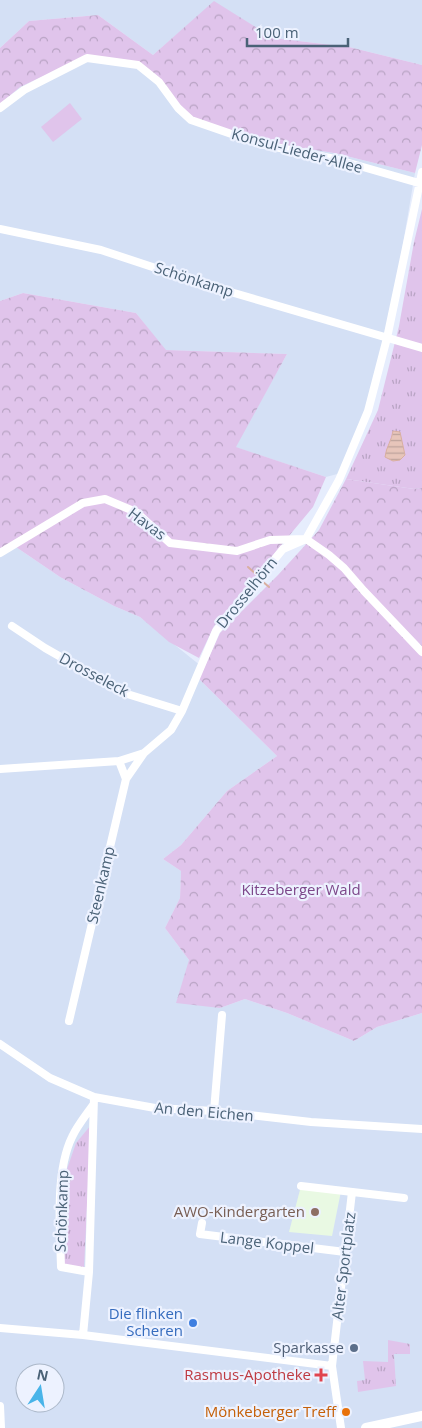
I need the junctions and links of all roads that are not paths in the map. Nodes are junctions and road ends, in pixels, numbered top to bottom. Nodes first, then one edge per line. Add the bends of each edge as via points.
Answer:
1 (0, 108) edge
2 (422, 172) edge
3 (421, 183) edge
4 (0, 229) edge
5 (387, 338) junction
6 (422, 348) edge
7 (306, 539) junction
8 (0, 553) edge
9 (12, 626) dead end
10 (422, 652) edge
11 (182, 711) junction
12 (144, 753) junction
13 (119, 760) junction
14 (0, 769) edge
15 (126, 779) junction
16 (222, 1016) dead end
17 (69, 1021) dead end
18 (0, 1044) edge
19 (94, 1101) junction
20 (214, 1111) junction
21 (422, 1128) edge
22 (301, 1186) dead end
23 (352, 1192) junction
24 (404, 1198) dead end
25 (202, 1223) dead end
26 (345, 1252) junction
27 (89, 1272) junction
28 (0, 1328) edge
29 (83, 1335) junction
30 (332, 1366) junction
31 (0, 1406) edge
32 (422, 1416) edge
33 (1, 1428) edge
34 (341, 1428) edge
35 (366, 1428) edge

1 - 3 street, Konsul-Lieder-Allee via 24,90 87,58 138,65 159,82 191,120 260,144 335,159
2 - 3 street
3 - 5 street
4 - 5 street, Schönkamp via 101,250
5 - 6 street, Schönkamp
5 - 7 street via 368,411 339,480
7 - 8 street, Havas via 270,540 238,551 170,542 136,512 105,499 83,503
7 - 10 street via 344,568
7 - 11 street, Drosselhörn via 283,549 216,631
9 - 11 street, Drosseleck via 124,693
11 - 12 street, Drosselhörn via 171,730
12 - 13 street, Drosselhörn
12 - 15 street, Steenkamp
13 - 14 street, Drosselhörn
13 - 15 street
15 - 17 street, Steenkamp
16 - 20 street
18 - 19 street, An den Eichen via 50,1078
19 - 20 street, An den Eichen
19 - 27 street, Schönkamp
19 - 27 street, Schönkamp via 71,1137 62,1170 60,1214 60,1268
20 - 21 street, An den Eichen via 311,1122
22 - 23 street, Alter Sportplatz
23 - 24 street, Alter Sportplatz
23 - 26 street, Alter Sportplatz
25 - 26 street, Lange Koppel via 200,1234
26 - 30 street, Alter Sportplatz
27 - 29 street, Schönkamp
28 - 29 street
29 - 30 street
30 - 34 street, Alter Sportplatz
31 - 33 street
32 - 35 street

